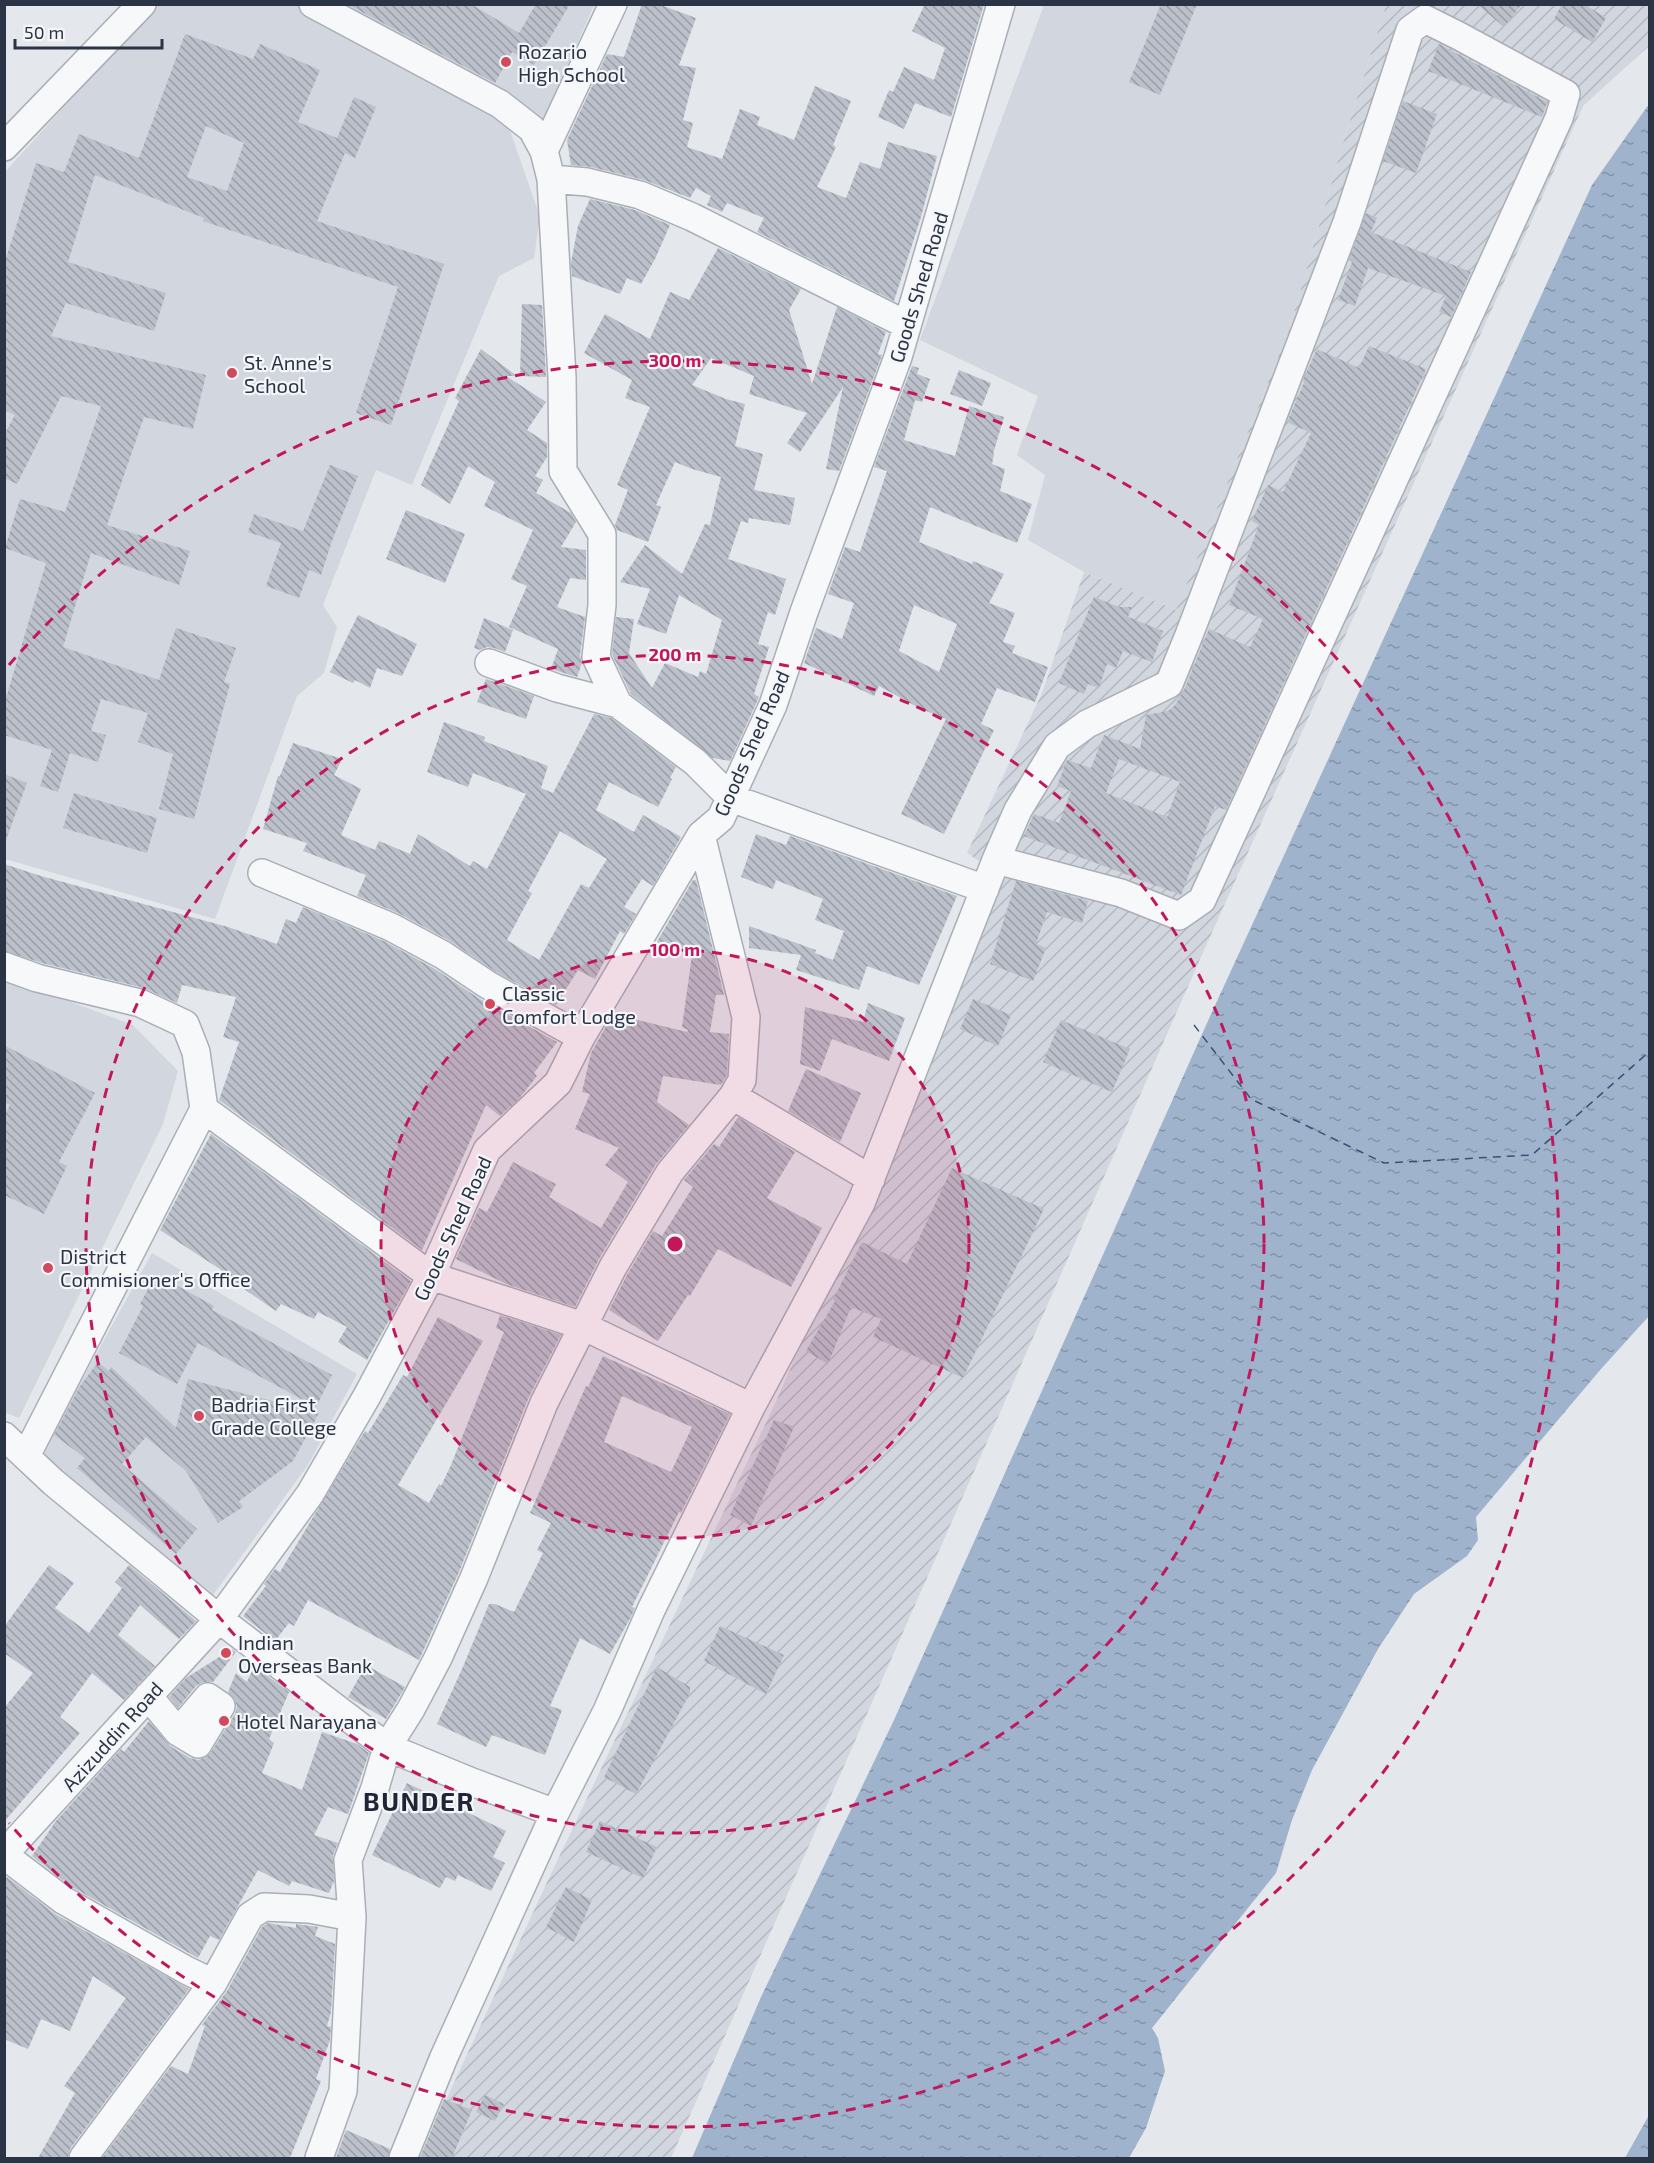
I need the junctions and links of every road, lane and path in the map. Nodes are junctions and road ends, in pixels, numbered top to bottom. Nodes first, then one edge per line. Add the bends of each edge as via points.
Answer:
1 (142, 4) edge
2 (313, 4) edge
3 (613, 4) edge
4 (1001, 4) edge
5 (4, 147) edge
6 (544, 151) junction
7 (551, 179) junction
8 (907, 325) junction
9 (489, 663) dead end
10 (618, 704) junction
11 (731, 798) junction
12 (701, 836) junction
13 (996, 860) junction
14 (262, 873) dead end
15 (985, 889) junction
16 (4, 966) edge
17 (581, 1036) junction
18 (732, 1096) junction
19 (204, 1109) junction
20 (871, 1179) junction
21 (431, 1276) junction
22 (583, 1326) junction
23 (751, 1407) junction
24 (4, 1436) edge
25 (26, 1456) junction
26 (219, 1619) junction
27 (148, 1696) junction
28 (178, 1732) dead end
29 (387, 1747) junction
30 (555, 1813) junction
31 (4, 1854) edge
32 (352, 1917) junction
33 (213, 1983) junction
34 (82, 2158) edge
35 (319, 2158) edge
36 (403, 2158) edge

1 - 5 street
2 - 6 street via 500,104 532,129
3 - 6 street
4 - 8 street, Goods Shed Road
6 - 7 street
7 - 8 street via 587,182 640,195
7 - 10 street via 563,471 602,534 602,605 596,657
8 - 11 street, Goods Shed Road via 773,705
9 - 10 street via 557,688
10 - 11 street via 695,762
11 - 12 street, Goods Shed Road via 721,818
11 - 15 street
12 - 17 street, Goods Shed Road
12 - 18 street via 746,1017 742,1080
13 - 13 street via 1121,893 1179,916 1202,900 1559,118 1566,94 1425,19 1410,30 1347,222 1168,684 1087,724 1057,746 1018,810
13 - 15 street
14 - 17 street via 391,927
15 - 20 street
16 - 19 street via 140,1003 186,1024 196,1052
17 - 21 street, Goods Shed Road via 558,1083 487,1150
18 - 20 street
18 - 22 street via 670,1172
19 - 21 street
19 - 25 street
20 - 23 street
21 - 22 street
21 - 26 street, Goods Shed Road via 310,1494
22 - 23 street
22 - 29 street via 543,1403 438,1658
23 - 30 street
24 - 25 street
25 - 26 street via 52,1482
26 - 27 street, Azizuddin Road
26 - 29 street
27 - 28 street
27 - 31 street, Azizuddin Road
29 - 30 street
29 - 32 street via 348,1860
30 - 36 street via 444,2057
31 - 33 street via 63,1900
32 - 33 street via 309,1909 264,1907 250,1916
32 - 35 street via 343,2091
33 - 34 street

